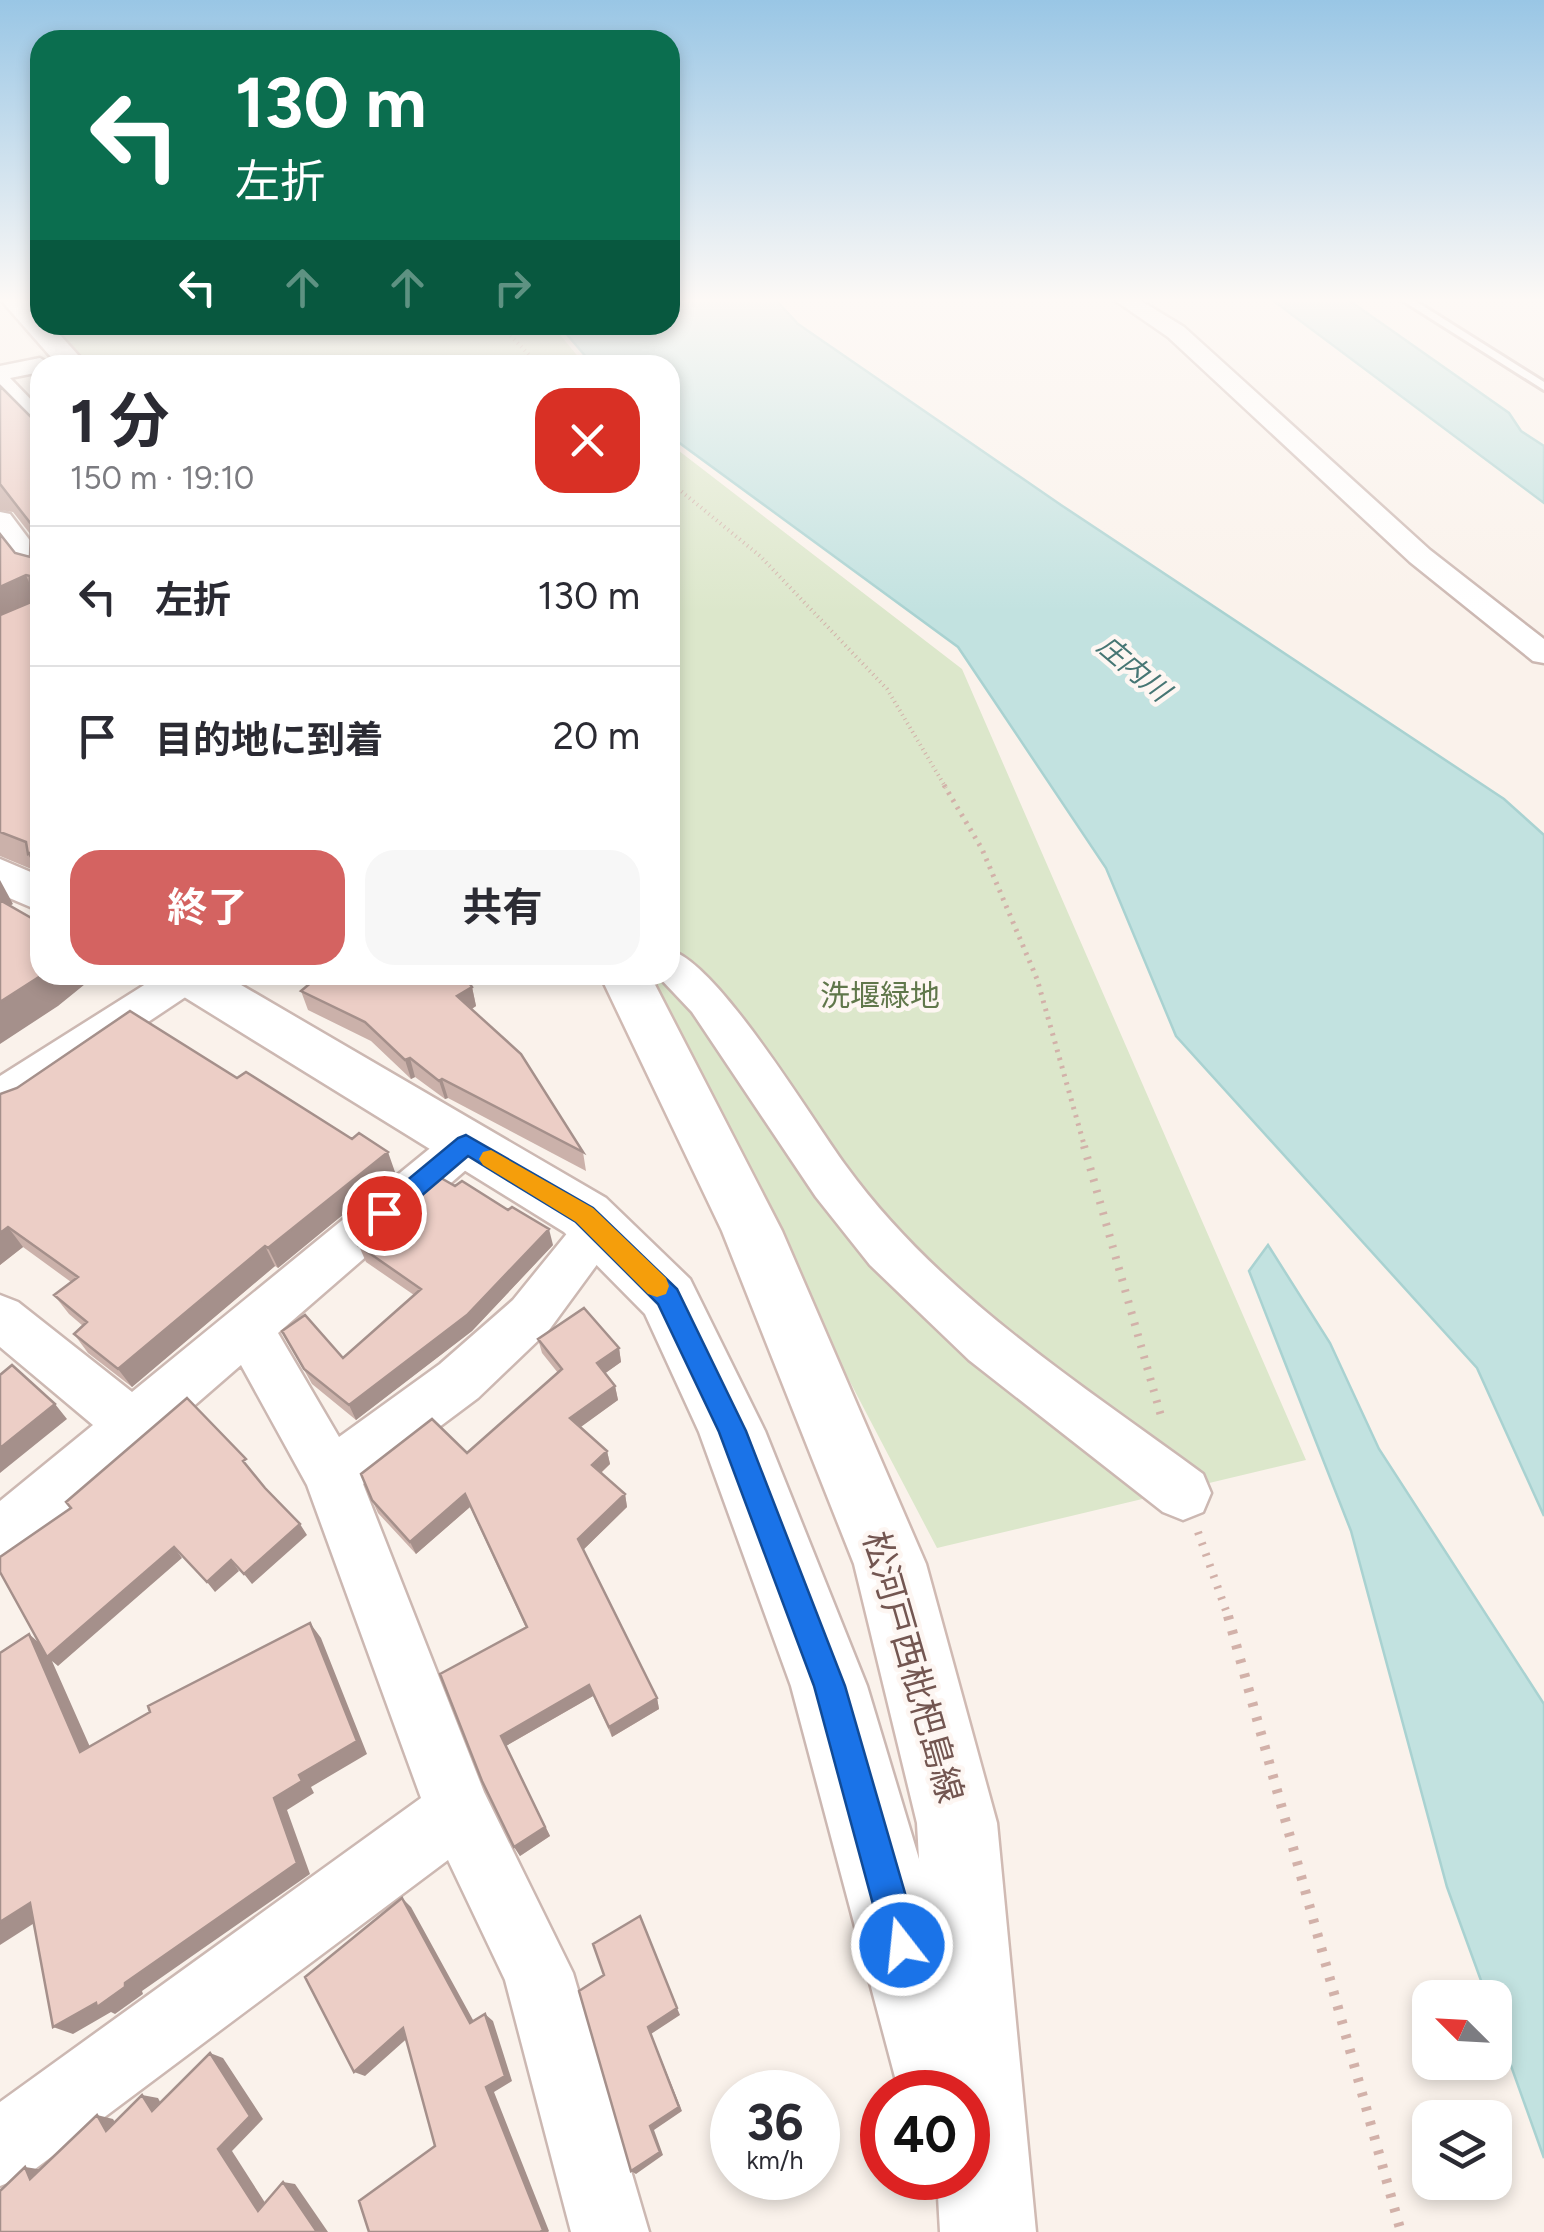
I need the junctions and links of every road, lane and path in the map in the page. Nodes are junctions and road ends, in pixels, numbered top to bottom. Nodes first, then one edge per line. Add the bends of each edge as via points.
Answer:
1 (1254, 403) edge
2 (680, 490) edge
3 (0, 520) edge
4 (30, 560) edge
5 (1544, 654) edge
6 (0, 874) edge
7 (30, 890) edge
8 (680, 974) edge
9 (173, 985) edge
10 (202, 985) edge
11 (630, 985) edge
12 (0, 1098) edge
13 (466, 1144) junction
14 (599, 1229) junction
15 (0, 1317) edge
16 (248, 1328) junction
17 (134, 1425) junction
18 (331, 1475) junction
19 (1183, 1492) junction
20 (0, 1537) edge
21 (460, 1811) junction
22 (938, 2070) edge
23 (0, 2148) edge
24 (976, 2200) edge
25 (610, 2232) edge
26 (986, 2232) edge
27 (1401, 2232) edge

1 - 5 street via 1420,556
2 - 19 path via 760,556 888,689 982,849 1038,979
3 - 4 street
6 - 7 main road
8 - 19 street via 888,1252 986,1344
9 - 12 street
10 - 13 main road
11 - 26 main road, 松河戸西枇杷島線 via 752,1232 890,1564 957,1822
13 - 14 main road
13 - 16 street
14 - 18 street via 531,1314 474,1368
14 - 22 main road via 668,1297 732,1431 829,1686
15 - 17 street
16 - 17 street
16 - 18 street
17 - 20 street
18 - 21 street
19 - 27 path via 1237,1640
21 - 23 street
21 - 25 street via 538,1974
24 - 26 main road

